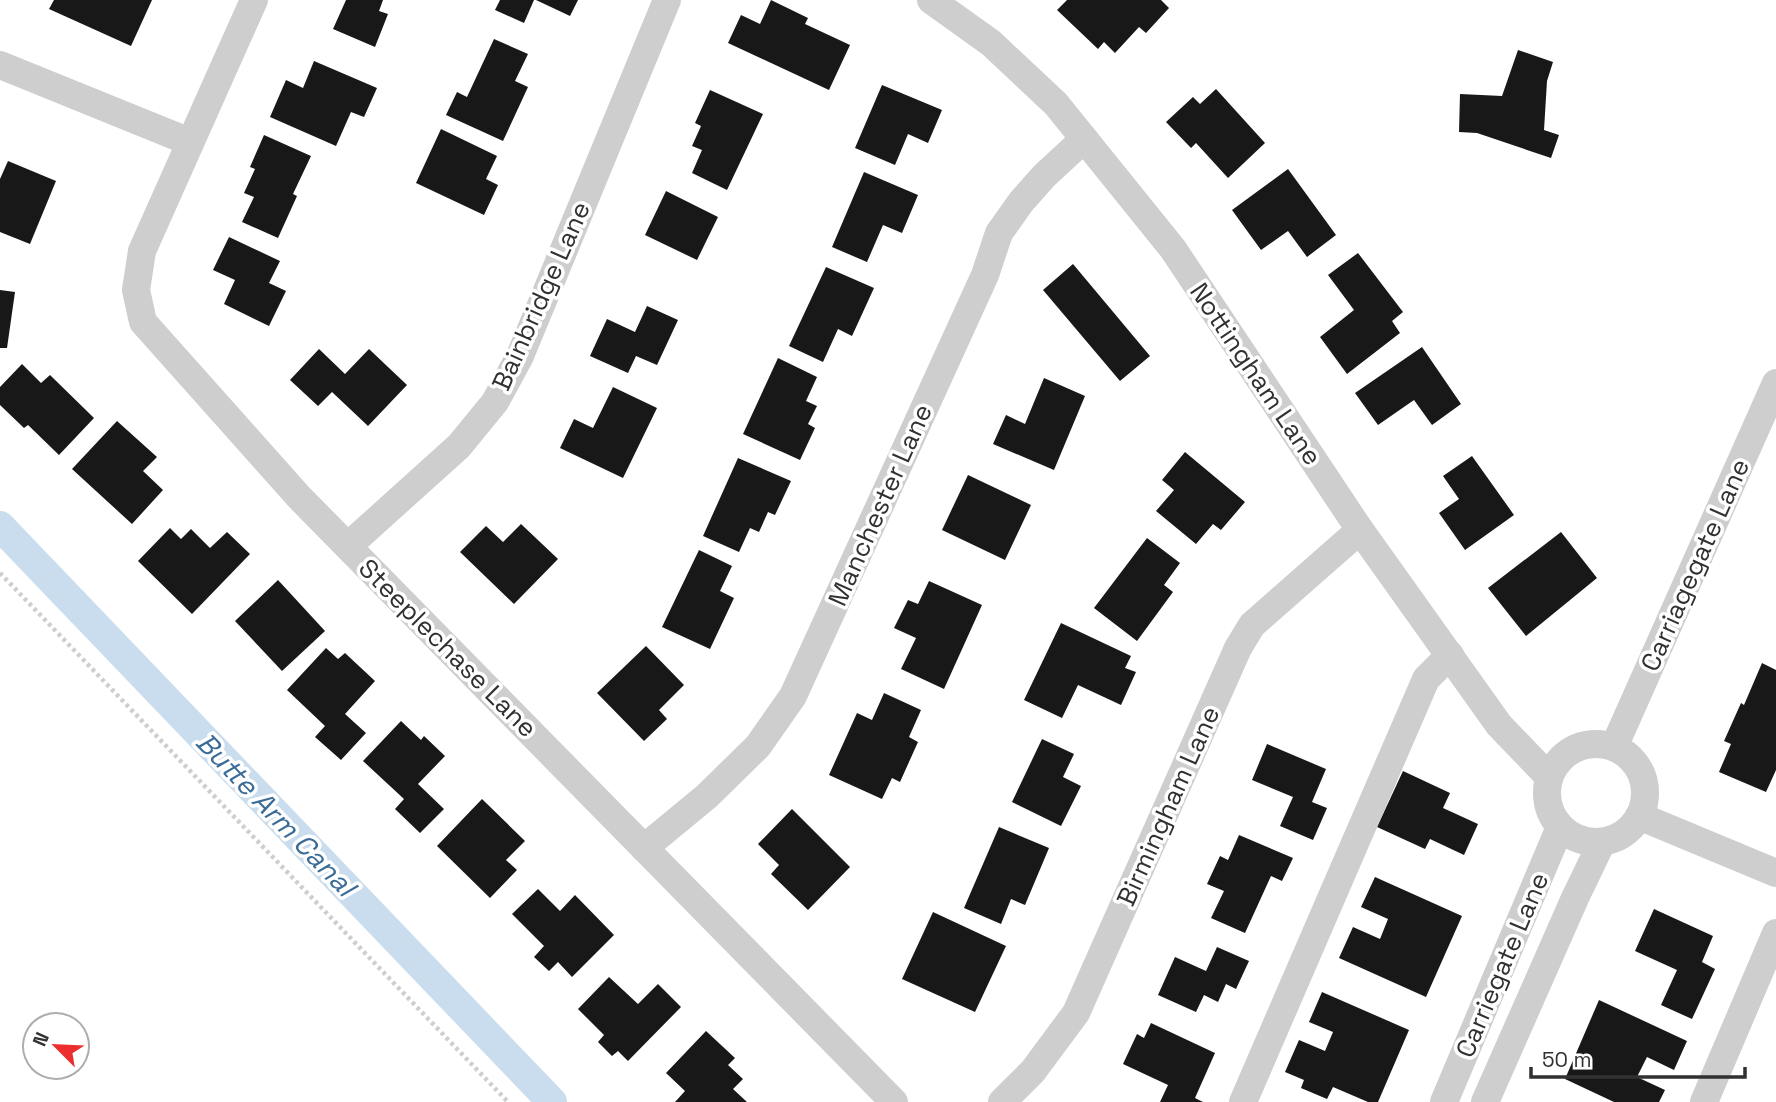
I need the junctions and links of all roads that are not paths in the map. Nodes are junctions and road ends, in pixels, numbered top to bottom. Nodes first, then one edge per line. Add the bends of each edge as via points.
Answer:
1 (254, 0) edge
2 (667, 0) edge
3 (931, 0) edge
4 (0, 65) edge
5 (1084, 139) junction
6 (190, 142) junction
7 (1776, 383) edge
8 (1360, 530) junction
9 (348, 546) junction
10 (1450, 655) junction
11 (1614, 747) junction
12 (1549, 777) junction
13 (1639, 816) junction
14 (1560, 827) junction
15 (1602, 842) junction
16 (645, 848) junction
17 (1776, 873) edge
18 (1776, 933) edge
19 (894, 1102) edge
20 (1002, 1102) edge
21 (1243, 1102) edge
22 (1444, 1102) edge
23 (1485, 1102) edge
24 (1704, 1102) edge

1 - 6 street, Steeplechase Lane
2 - 9 street, Bainbridge Lane via 520,356 495,402 459,446
3 - 5 street, Nottingham Lane via 991,43 1056,104
4 - 6 street
5 - 8 street, Nottingham Lane via 1173,250
5 - 16 street, Manchester Lane via 1044,176 999,233 985,275 793,696 758,746 708,796
6 - 9 street, Steeplechase Lane via 142,251 136,289 143,322
7 - 11 street, Carriagegate Lane
8 - 10 street, Nottingham Lane
8 - 20 street, Birmingham Lane via 1245,636 1076,1013 1033,1071
9 - 16 street, Steeplechase Lane
10 - 12 street, Nottingham Lane via 1499,725
10 - 21 street via 1425,681
11 - 12 street via 1583,745 1556,763
11 - 13 street via 1639,768 1644,801
12 - 14 street via 1548,804
13 - 15 street via 1630,829
13 - 17 street
14 - 15 street via 1586,842
14 - 22 street, Carriegate Lane
15 - 23 street, Carriegate Lane
16 - 19 street, Steeplechase Lane
18 - 24 street

